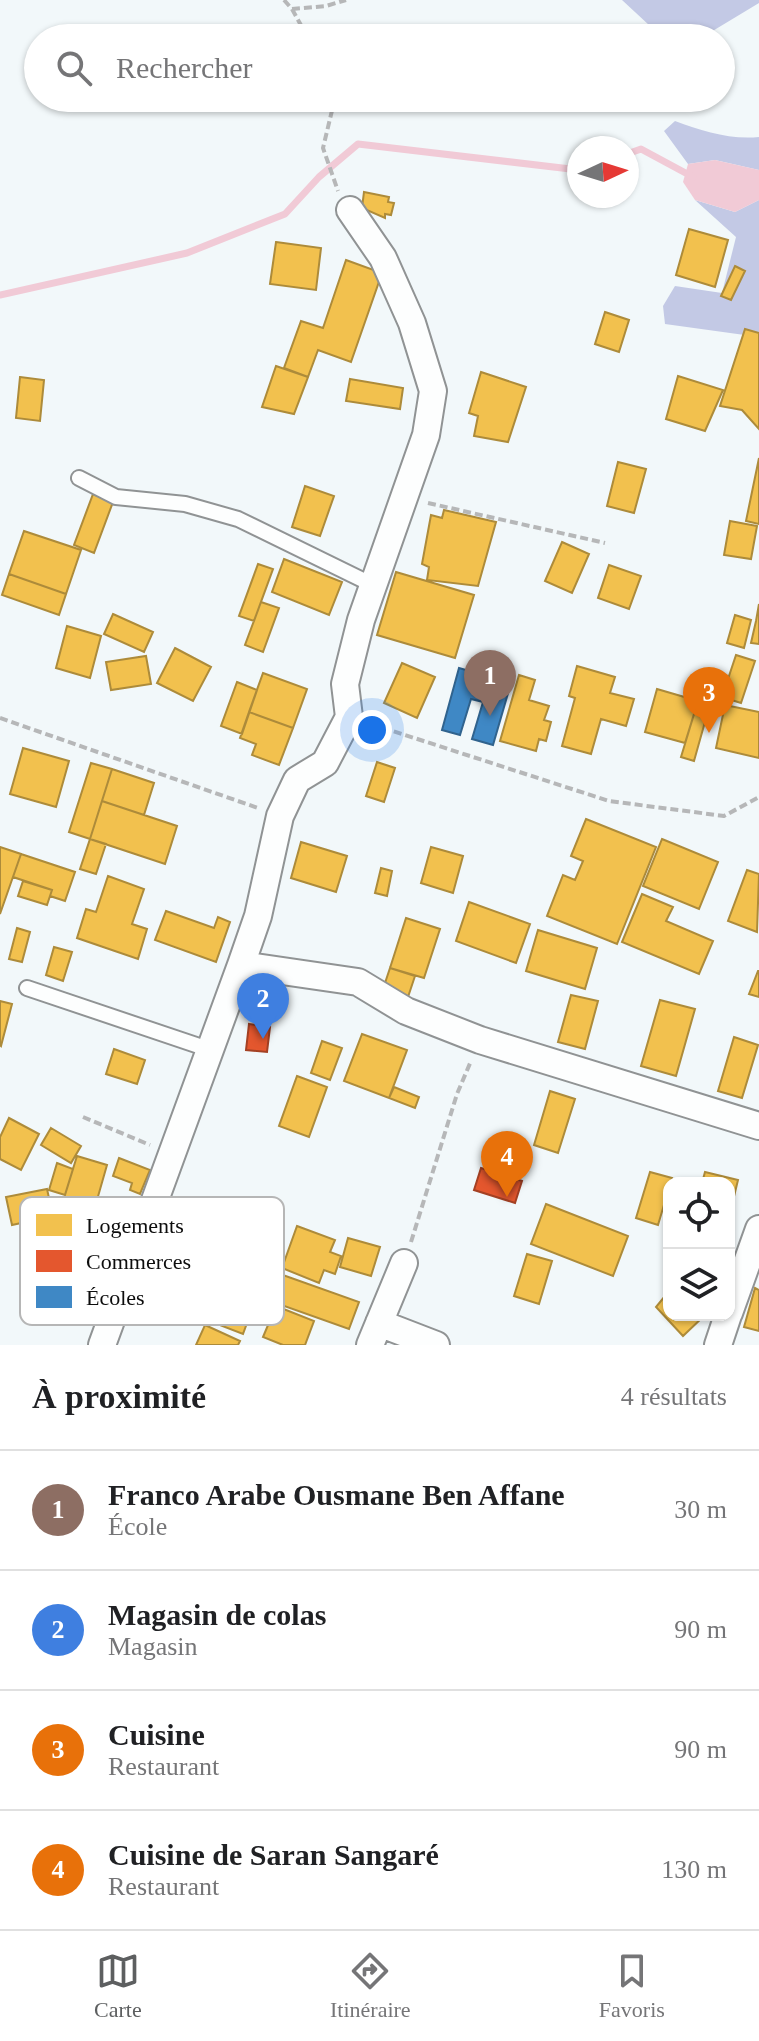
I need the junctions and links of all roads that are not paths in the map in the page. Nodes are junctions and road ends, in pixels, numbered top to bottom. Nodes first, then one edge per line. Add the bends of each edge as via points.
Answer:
1 (350, 210) road end
2 (79, 478) dead end
3 (373, 585) junction
4 (241, 965) junction
5 (27, 988) dead end
6 (211, 1050) junction
7 (758, 1121) edge
8 (155, 1197) edge
9 (759, 1229) edge
10 (404, 1263) road end
11 (735, 1297) edge
12 (727, 1321) edge
13 (109, 1325) edge
14 (374, 1334) edge
15 (102, 1345) edge
16 (436, 1345) edge
17 (718, 1345) edge

1 - 3 street via 383,258 412,323 433,391 426,435
2 - 3 lane via 116,497 185,504 238,519
3 - 4 street via 345,684 349,717 325,763 297,780 280,816 258,916
4 - 6 street
4 - 7 street via 358,982 406,1011 480,1040
5 - 6 lane
6 - 8 street
9 - 11 street
10 - 14 street
12 - 17 street
13 - 15 street
14 - 16 street

